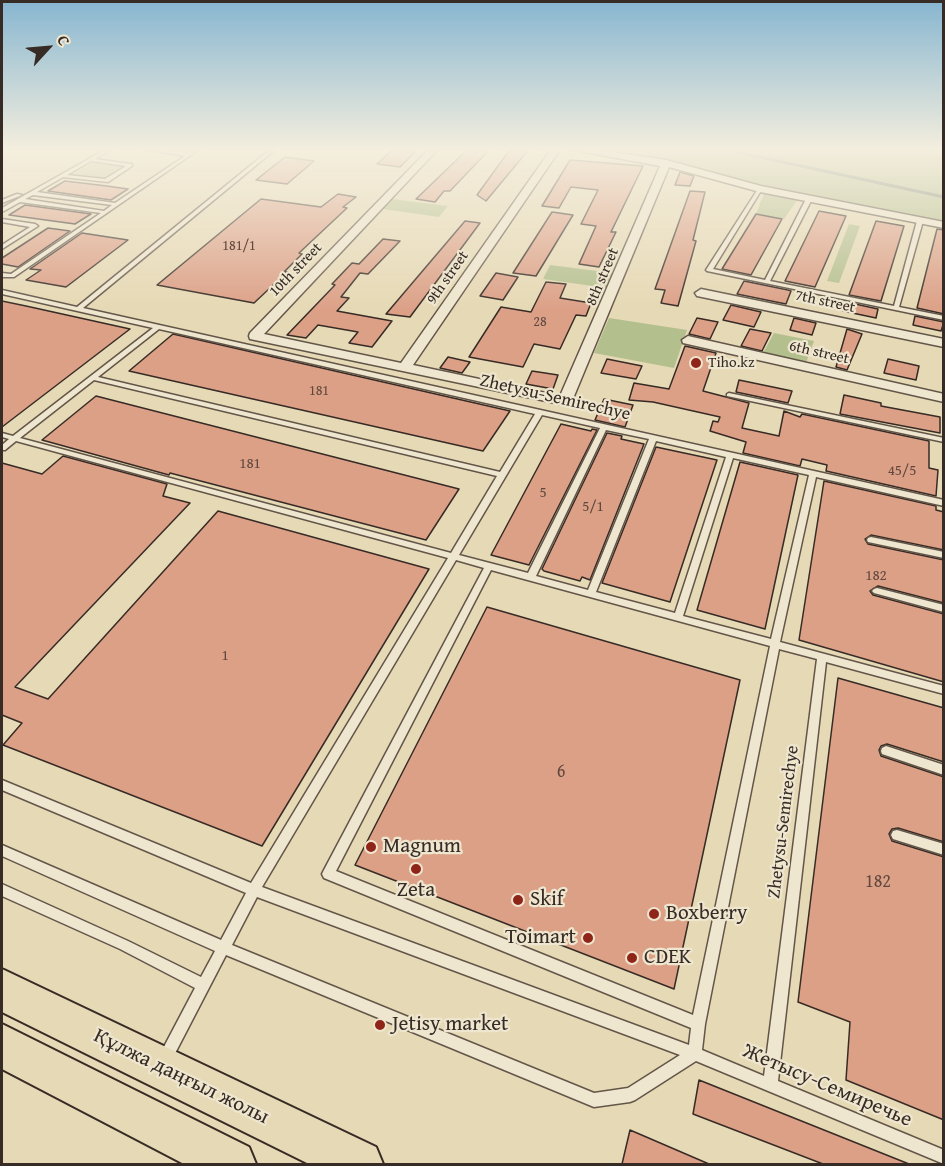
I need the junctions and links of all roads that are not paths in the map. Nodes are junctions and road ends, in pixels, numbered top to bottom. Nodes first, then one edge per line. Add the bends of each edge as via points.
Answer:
1 (36, 202) edge
2 (102, 202) edge
3 (208, 202) edge
4 (383, 202) edge
5 (519, 202) edge
6 (649, 202) edge
7 (752, 202) edge
8 (807, 202) edge
9 (827, 202) edge
10 (114, 204) joint
11 (104, 212) junction
12 (920, 220) junction
13 (2, 221) edge
14 (944, 225) edge
15 (2, 247) edge
16 (2, 275) edge
17 (767, 282) junction
18 (2, 292) edge
19 (701, 293) dead end
20 (896, 308) junction
21 (78, 309) junction
22 (944, 318) edge
23 (158, 327) junction
24 (688, 339) dead end
25 (944, 343) edge
26 (405, 367) junction
27 (93, 378) junction
28 (729, 395) dead end
29 (944, 398) edge
30 (540, 412) junction
31 (604, 427) junction
32 (2, 435) edge
33 (15, 438) junction
34 (653, 439) junction
35 (944, 440) edge
36 (2, 448) edge
37 (730, 456) junction
38 (813, 474) junction
39 (502, 476) junction
40 (944, 503) edge
41 (871, 540) dead end
42 (944, 555) edge
43 (454, 558) junction
44 (489, 566) junction
45 (530, 578) junction
46 (876, 591) dead end
47 (591, 594) junction
48 (944, 609) edge
49 (678, 618) junction
50 (775, 644) junction
51 (822, 657) junction
52 (944, 690) edge
53 (886, 751) dead end
54 (944, 770) edge
55 (2, 784) edge
56 (897, 835) dead end
57 (2, 850) edge
58 (944, 850) edge
59 (2, 890) edge
60 (254, 890) junction
61 (224, 948) junction
62 (204, 985) junction
63 (2, 990) edge
64 (698, 1024) junction
65 (2, 1046) edge
66 (695, 1054) junction
67 (160, 1067) junction
68 (770, 1085) junction
69 (944, 1158) edge
70 (232, 1164) edge
71 (359, 1164) edge

1 - 11 lane
2 - 10 lane
3 - 21 lane
4 - 26 street, 10th street via 255,336
5 - 26 street, 9th street
6 - 26 street, 8th street via 565,401
7 - 17 lane via 709,270
8 - 17 lane
9 - 12 street
10 - 11 lane
11 - 16 lane via 12,276
12 - 14 street
12 - 20 lane
13 - 15 lane via 35,226
17 - 20 lane
18 - 21 lane, Zhetysu-Semirechye
19 - 25 street, 7th street
20 - 22 lane
21 - 23 lane, Zhetysu-Semirechye
23 - 27 lane
23 - 30 lane, Zhetysu-Semirechye
24 - 29 street, 6th street
27 - 33 lane
27 - 39 lane
28 - 35 lane
30 - 31 lane, Zhetysu-Semirechye
30 - 39 lane
31 - 34 lane, Zhetysu-Semirechye
31 - 45 lane
32 - 33 lane
33 - 36 lane
33 - 43 lane
34 - 37 lane, Zhetysu-Semirechye
34 - 47 lane
37 - 38 lane, Zhetysu-Semirechye
37 - 49 lane
38 - 40 lane, Zhetysu-Semirechye
38 - 50 lane
39 - 43 lane
41 - 42 lane
43 - 44 lane
43 - 60 lane
44 - 45 lane
44 - 64 lane via 328,874
45 - 47 lane
46 - 48 lane
47 - 49 lane
49 - 50 lane
50 - 51 lane
50 - 64 lane
51 - 52 lane
51 - 68 lane, Zhetysu-Semirechye
53 - 54 lane
55 - 60 lane, Жетысу-Семиречье
56 - 58 lane
57 - 61 lane
59 - 62 lane
60 - 61 lane
60 - 66 lane, Жетысу-Семиречье
61 - 62 lane
61 - 66 lane via 594,1100 630,1095
62 - 67 lane
63 - 67 main road, Құлжа даңғыл жолы
64 - 66 lane
65 - 70 main road
66 - 68 lane, Жетысу-Семиречье
67 - 71 main road, Құлжа даңғыл жолы
68 - 69 lane, Жетысу-Семиречье

